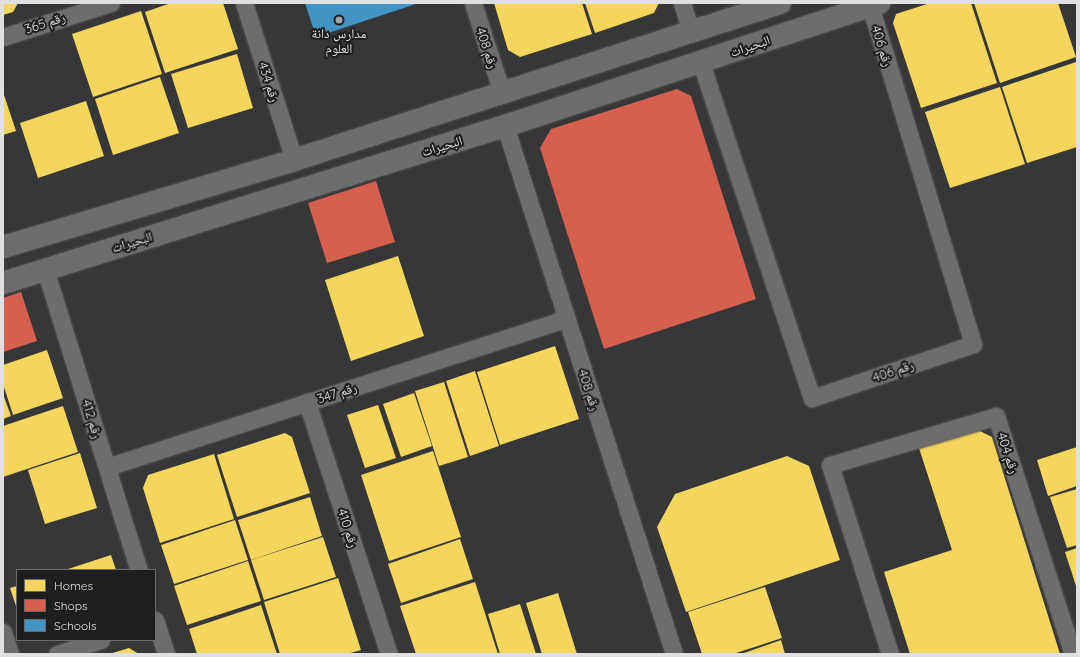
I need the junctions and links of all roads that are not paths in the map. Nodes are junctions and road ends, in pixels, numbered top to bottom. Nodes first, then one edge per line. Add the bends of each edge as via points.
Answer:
1 (111, 3) edge
2 (244, 3) edge
3 (473, 3) edge
4 (682, 3) edge
5 (780, 3) edge
6 (874, 4) edge
7 (60, 10) edge
8 (691, 32) junction
9 (3, 37) edge
10 (702, 63) junction
11 (502, 93) junction
12 (504, 126) junction
13 (291, 161) junction
14 (297, 191) junction
15 (3, 247) edge
16 (45, 269) junction
17 (3, 283) edge
18 (566, 319) junction
19 (307, 402) junction
20 (107, 467) junction
21 (139, 569) edge
22 (156, 625) edge
23 (3, 632) edge
24 (98, 641) edge
25 (10, 654) edge
26 (57, 654) edge
27 (166, 654) edge
28 (389, 654) edge
29 (674, 654) edge
30 (890, 654) edge
31 (1073, 654) edge

1 - 7 street, رقم 365
2 - 13 street, رقم 434
3 - 11 street, رقم 408
4 - 8 street
5 - 8 street
6 - 10 street, البحيرات
6 - 10 street, رقم 406 via 973,344 812,398
7 - 9 street, رقم 365
8 - 11 street
10 - 12 street, البحيرات
11 - 13 street
12 - 14 street, البحيرات
12 - 18 street, رقم 408
13 - 14 street
13 - 15 street
14 - 16 street, البحيرات
16 - 17 street, البحيرات
16 - 20 street, رقم 412
18 - 19 street, رقم 347
18 - 29 street, رقم 408
19 - 20 street, رقم 347
19 - 28 street, رقم 410
20 - 21 street, رقم 412
22 - 27 street
23 - 25 street
24 - 26 street
30 - 31 street, رقم 404 via 830,465 996,416

